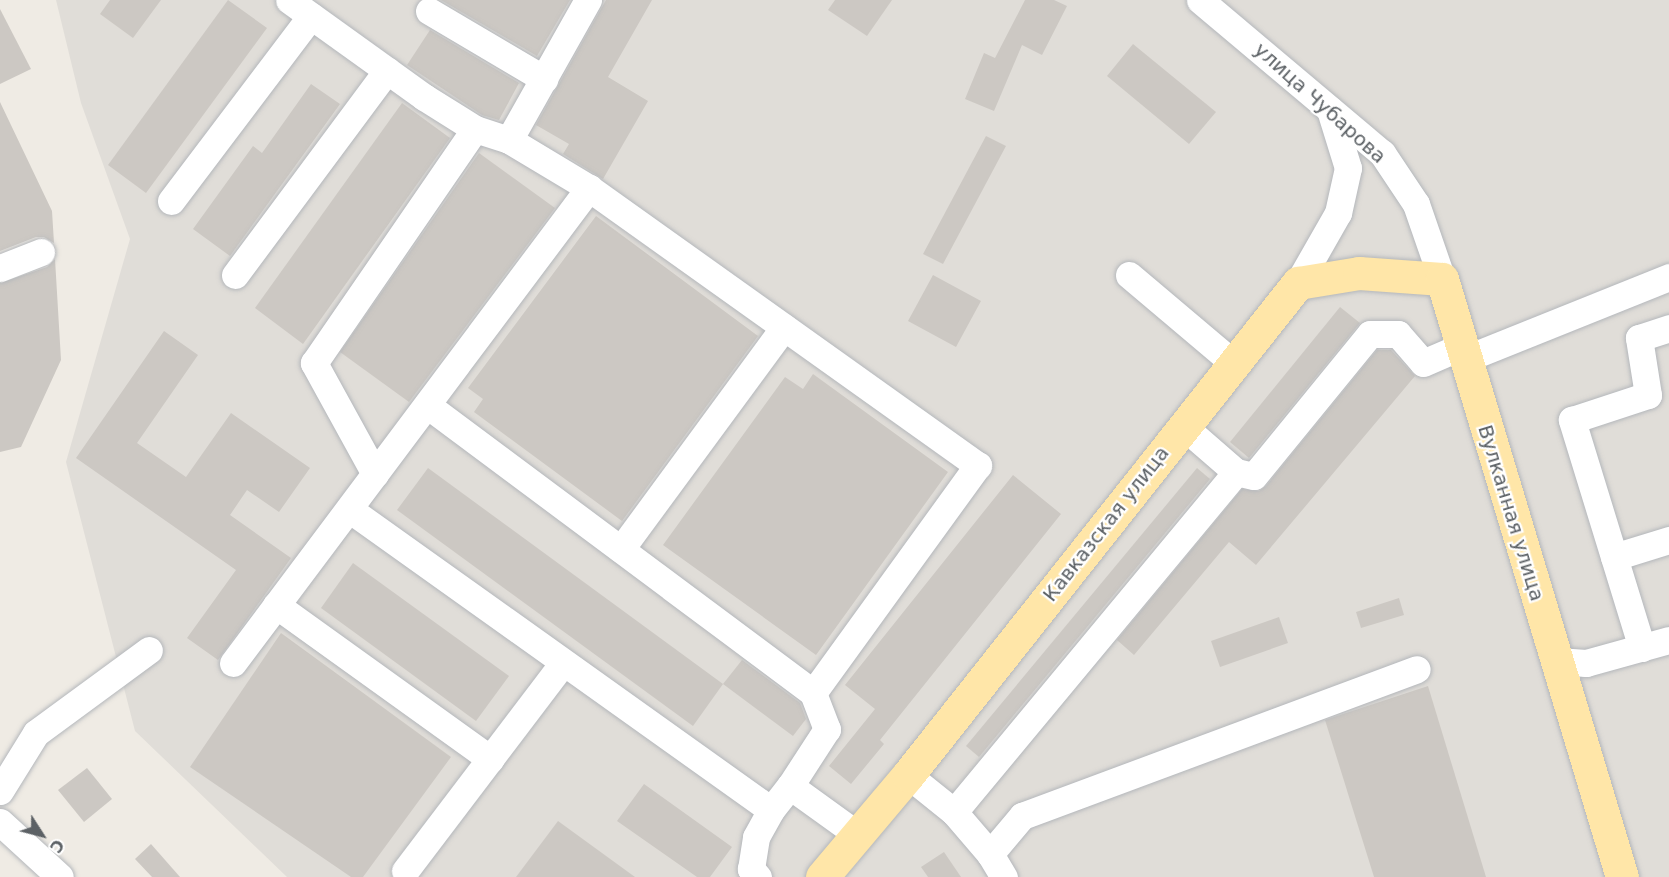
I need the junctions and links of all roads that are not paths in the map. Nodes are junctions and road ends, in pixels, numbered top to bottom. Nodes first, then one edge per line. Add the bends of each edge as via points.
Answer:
1 (289, 0) edge
2 (588, 0) edge
3 (1200, 0) edge
4 (429, 11) dead end
5 (311, 16) junction
6 (387, 70) junction
7 (544, 79) junction
8 (1330, 110) junction
9 (475, 129) junction
10 (509, 140) junction
11 (589, 188) junction
12 (171, 201) dead end
13 (41, 252) dead end
14 (0, 268) edge
15 (1129, 275) dead end
16 (235, 276) dead end
17 (1669, 277) edge
18 (1442, 279) junction
19 (1298, 283) junction
20 (784, 327) junction
21 (1669, 328) edge
22 (1462, 353) junction
23 (1233, 363) junction
24 (427, 405) junction
25 (1183, 426) junction
26 (1236, 472) junction
27 (375, 474) junction
28 (349, 509) junction
29 (1669, 540) edge
30 (621, 549) junction
31 (1614, 557) junction
32 (276, 605) junction
33 (1669, 640) edge
34 (1642, 648) junction
35 (149, 650) dead end
36 (1557, 661) junction
37 (233, 663) dead end
38 (562, 664) junction
39 (1417, 669) dead end
40 (813, 693) junction
41 (490, 759) junction
42 (908, 775) junction
43 (790, 786) junction
44 (0, 791) edge
45 (771, 810) junction
46 (954, 812) junction
47 (0, 822) edge
48 (858, 835) junction
49 (990, 854) junction
50 (405, 871) dead end
51 (60, 877) edge
52 (758, 877) edge
53 (822, 877) edge
54 (1004, 877) edge
55 (1622, 877) edge

1 - 5 street
2 - 7 street
3 - 8 street, улица Чубарова
4 - 7 street
5 - 6 street
5 - 12 street
6 - 9 street
6 - 16 street
7 - 10 street
8 - 18 street, улица Чубарова via 1388,161 1416,204
8 - 19 street via 1348,168 1338,213
9 - 10 street
9 - 27 street via 314,363
10 - 11 street
11 - 20 street
11 - 24 street
13 - 14 street
15 - 23 street
17 - 22 street
18 - 19 main road via 1359,273
18 - 22 main road, улица Чубарова
19 - 23 main road, Кавказская улица
20 - 30 street
20 - 40 street via 978,465
21 - 31 street via 1639,338 1648,395 1572,420
22 - 26 street via 1424,363 1398,334 1370,334 1254,476
22 - 36 main road, Вулканная улица
23 - 25 main road, Кавказская улица
24 - 27 street
24 - 30 street
25 - 26 street
25 - 42 main road, Кавказская улица
26 - 46 street
27 - 28 street
28 - 32 street
28 - 38 street
29 - 31 street
30 - 40 street
31 - 34 street
32 - 37 street
32 - 41 street
33 - 34 street
34 - 36 street via 1586,663
35 - 44 street via 36,733
36 - 55 main road, Вулканная улица
38 - 41 street
38 - 45 street
39 - 49 street via 1023,816
40 - 43 street via 827,729
41 - 50 street
42 - 46 street
42 - 48 main road, Кавказская улица
43 - 45 street
43 - 48 street
45 - 52 street via 756,837 751,870
46 - 49 street
47 - 51 street
48 - 53 main road, Кавказская улица
49 - 54 street

